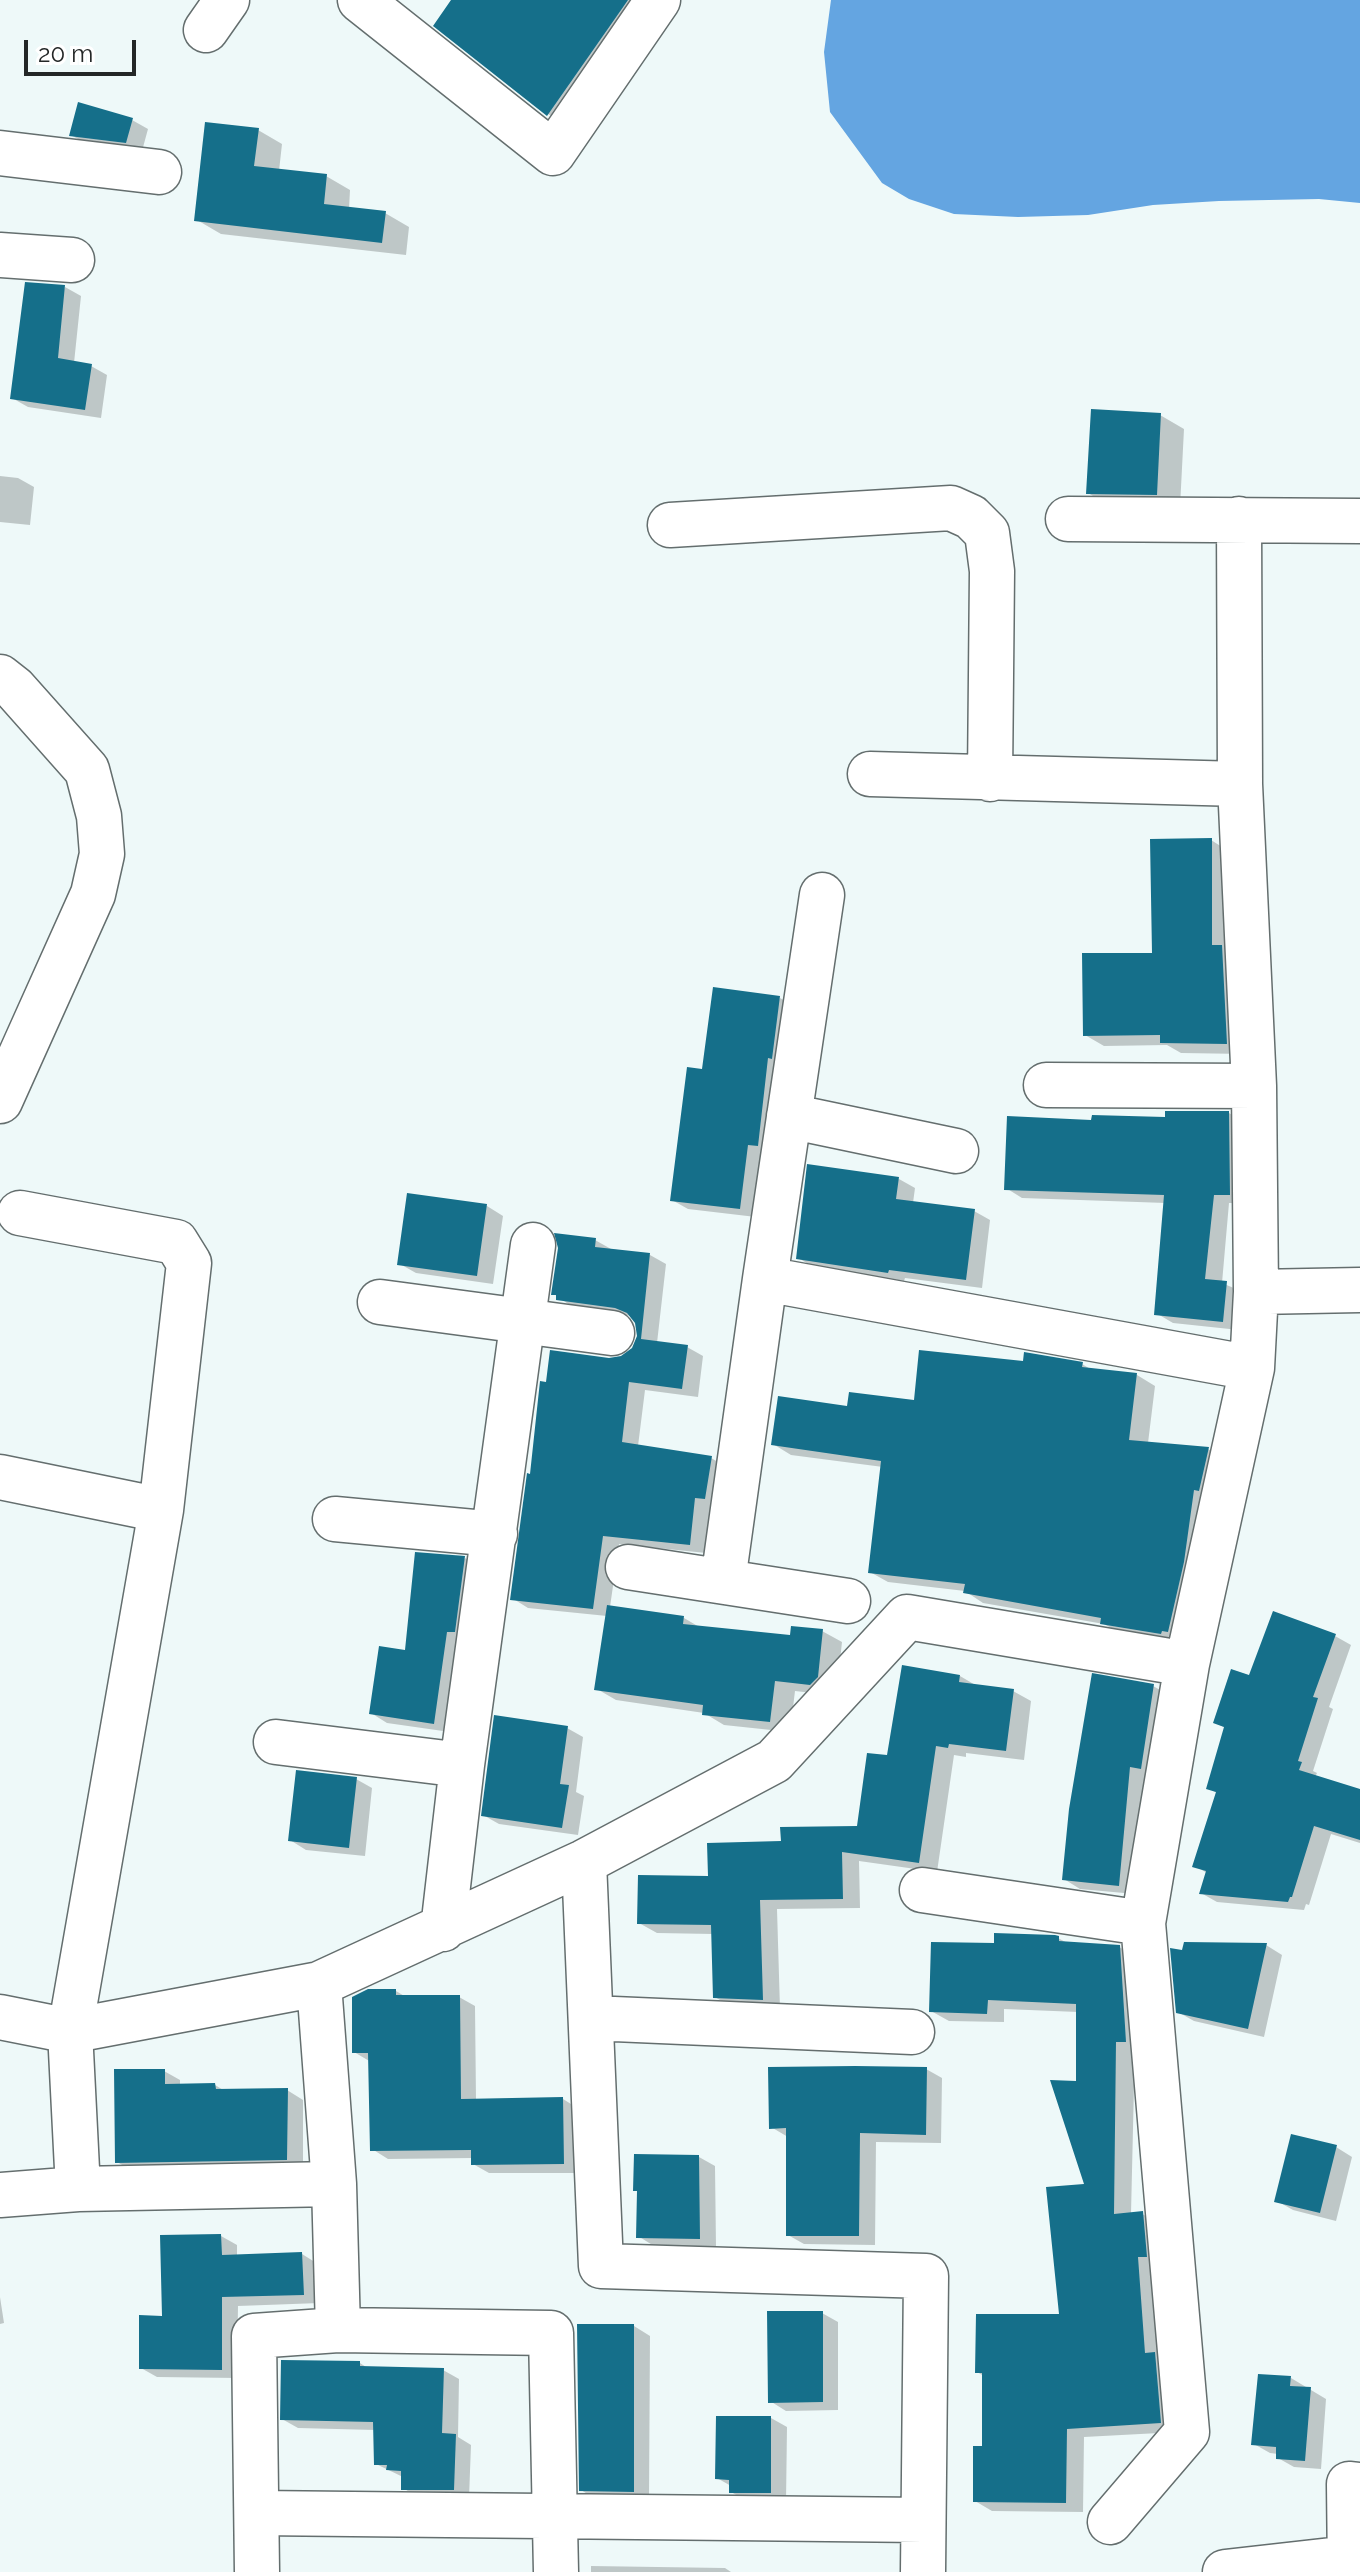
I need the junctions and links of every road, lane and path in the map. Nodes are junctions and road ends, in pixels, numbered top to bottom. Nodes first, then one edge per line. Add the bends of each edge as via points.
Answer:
1 (360, 0) edge
2 (658, 0) edge
3 (0, 153) edge
4 (159, 172) dead end
5 (0, 255) edge
6 (72, 260) dead end
7 (1068, 519) dead end
8 (1239, 519) junction
9 (1360, 521) edge
10 (670, 525) dead end
11 (0, 677) edge
12 (870, 774) dead end
13 (990, 779) junction
14 (1240, 784) junction
15 (822, 895) dead end
16 (1046, 1085) dead end
17 (1254, 1086) junction
18 (0, 1101) edge
19 (789, 1116) junction
20 (956, 1151) dead end
21 (20, 1213) dead end
22 (533, 1245) dead end
23 (765, 1279) junction
24 (1360, 1290) edge
25 (1256, 1292) junction
26 (380, 1302) dead end
27 (523, 1321) junction
28 (612, 1333) dead end
29 (1252, 1368) junction
30 (0, 1477) edge
31 (161, 1510) junction
32 (335, 1519) dead end
33 (495, 1534) junction
34 (628, 1567) dead end
35 (723, 1581) junction
36 (848, 1601) dead end
37 (1187, 1664) junction
38 (276, 1742) dead end
39 (462, 1765) junction
40 (584, 1862) junction
41 (922, 1890) dead end
42 (1143, 1923) junction
43 (443, 1929) junction
44 (319, 1984) junction
45 (0, 2017) edge
46 (591, 2018) junction
47 (70, 2031) junction
48 (912, 2032) dead end
49 (334, 2184) junction
50 (78, 2189) junction
51 (0, 2195) edge
52 (338, 2330) junction
53 (1360, 2485) edge
54 (257, 2513) junction
55 (554, 2514) junction
56 (923, 2520) junction
57 (1110, 2522) dead end
58 (1349, 2565) edge
59 (257, 2572) edge
60 (556, 2572) edge
61 (923, 2572) edge
62 (1225, 2572) edge

1 - 2 street via 553,153
3 - 4 street
5 - 6 street
7 - 8 street
8 - 9 street
8 - 14 street
10 - 13 street via 951,508 971,517 987,533 992,571
11 - 18 street via 87,770 102,854 93,894
12 - 13 street
13 - 14 street
14 - 17 street
15 - 19 street
16 - 17 street
17 - 25 street
19 - 20 street
19 - 23 street
21 - 31 street via 176,1242 189,1263
22 - 27 street
23 - 29 street
23 - 35 street
24 - 25 street
25 - 29 street
26 - 27 street
27 - 28 street
27 - 33 street
29 - 37 street
30 - 31 street
31 - 47 street
32 - 33 street
33 - 39 street
34 - 35 street
35 - 36 street
37 - 40 street via 907,1617 774,1761
37 - 42 street
38 - 39 street
39 - 43 street
40 - 43 street
40 - 46 street
41 - 42 street
42 - 57 street via 1187,2432
43 - 44 street
44 - 47 street
44 - 49 street
45 - 47 street
46 - 48 street
46 - 56 street via 601,2266 926,2276
47 - 50 street
49 - 50 street
49 - 52 street
50 - 51 street
52 - 54 street via 254,2336
52 - 55 street via 551,2333
53 - 58 street via 1349,2484
54 - 55 street
54 - 59 street
55 - 56 street
55 - 60 street
56 - 61 street
58 - 62 street

